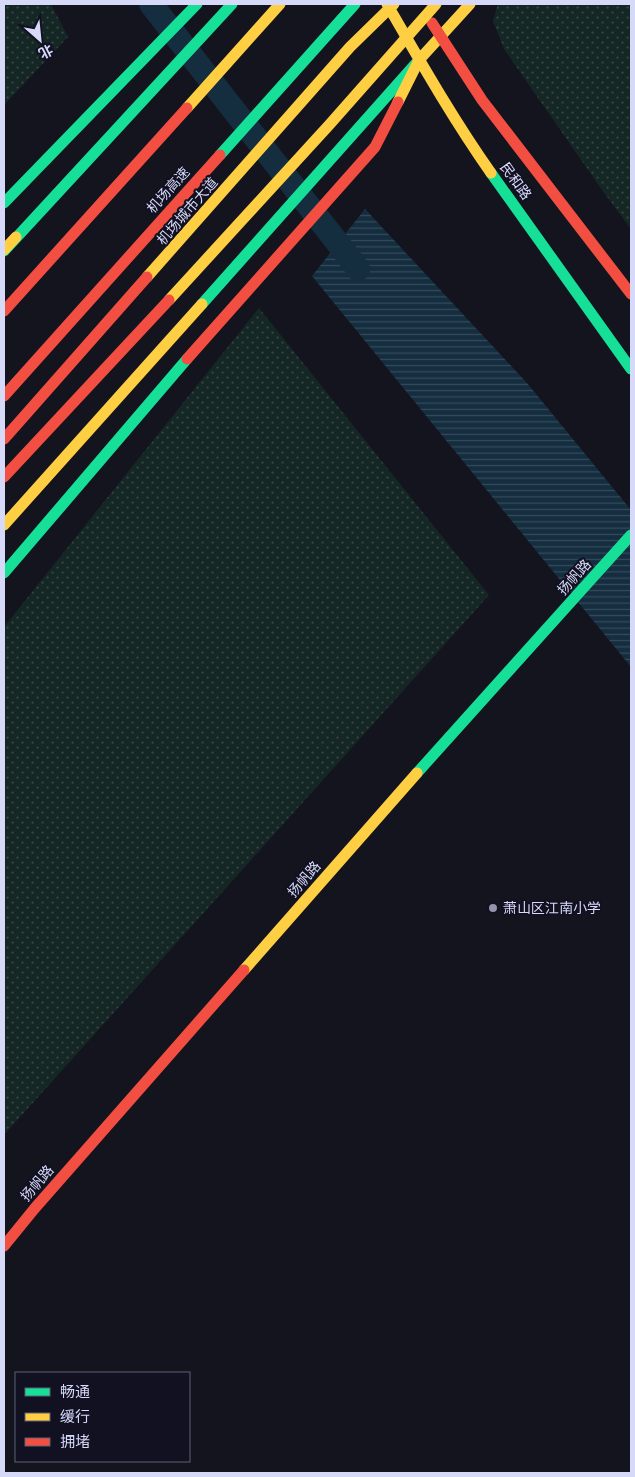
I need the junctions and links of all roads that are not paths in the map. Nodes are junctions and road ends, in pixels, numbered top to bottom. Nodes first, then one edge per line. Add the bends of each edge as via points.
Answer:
1 (197, 4) edge
2 (232, 4) edge
3 (280, 4) edge
4 (355, 4) edge
5 (420, 4) edge
6 (436, 4) edge
7 (470, 4) edge
8 (390, 5) edge
9 (441, 38) junction
10 (419, 60) junction
11 (4, 203) edge
12 (4, 250) edge
13 (631, 294) edge
14 (4, 312) edge
15 (631, 369) edge
16 (4, 396) edge
17 (4, 439) edge
18 (4, 477) edge
19 (4, 525) edge
20 (631, 535) edge
21 (4, 573) edge
22 (4, 1246) edge

1 - 11 main road
2 - 12 main road
3 - 14 main road
4 - 16 main road, 机场高速
5 - 9 main road, 民和路
6 - 18 main road, bridge via 361,90
7 - 9 main road
8 - 10 main road, 民和路
8 - 17 main road, 机场城市大道
9 - 10 main road
9 - 13 main road, 民和路 via 482,100
10 - 15 main road, 民和路 via 477,153
10 - 19 main road
10 - 21 main road via 375,147 216,325
20 - 22 main road, 扬帆路 via 404,787

